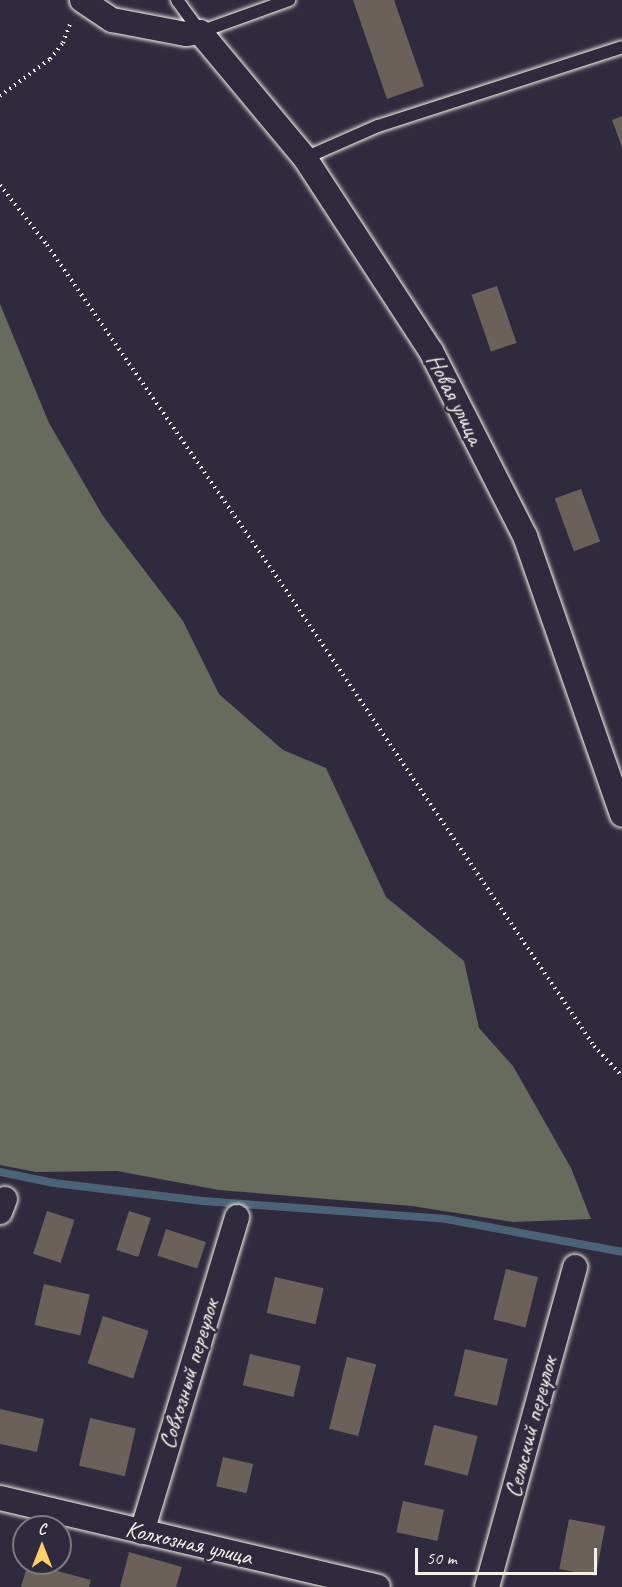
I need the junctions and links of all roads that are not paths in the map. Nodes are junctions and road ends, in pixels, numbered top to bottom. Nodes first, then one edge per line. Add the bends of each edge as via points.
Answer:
1 (177, 0) edge
2 (289, 0) edge
3 (84, 2) edge
4 (200, 32) junction
5 (622, 47) edge
6 (305, 158) junction
7 (622, 815) edge
8 (237, 1217) dead end
9 (575, 1266) dead end
10 (0, 1498) edge
11 (142, 1532) junction
12 (378, 1587) edge
13 (487, 1587) edge

1 - 4 lane
2 - 4 lane
3 - 4 street via 112,20 186,34
4 - 6 street, Новая улица
5 - 6 lane via 378,126
6 - 7 street, Новая улица via 431,351 525,536
8 - 11 street, Совхозный переулок
9 - 13 street, Сельский переулок
10 - 11 street, Колхозная улица
11 - 12 street, Колхозная улица

